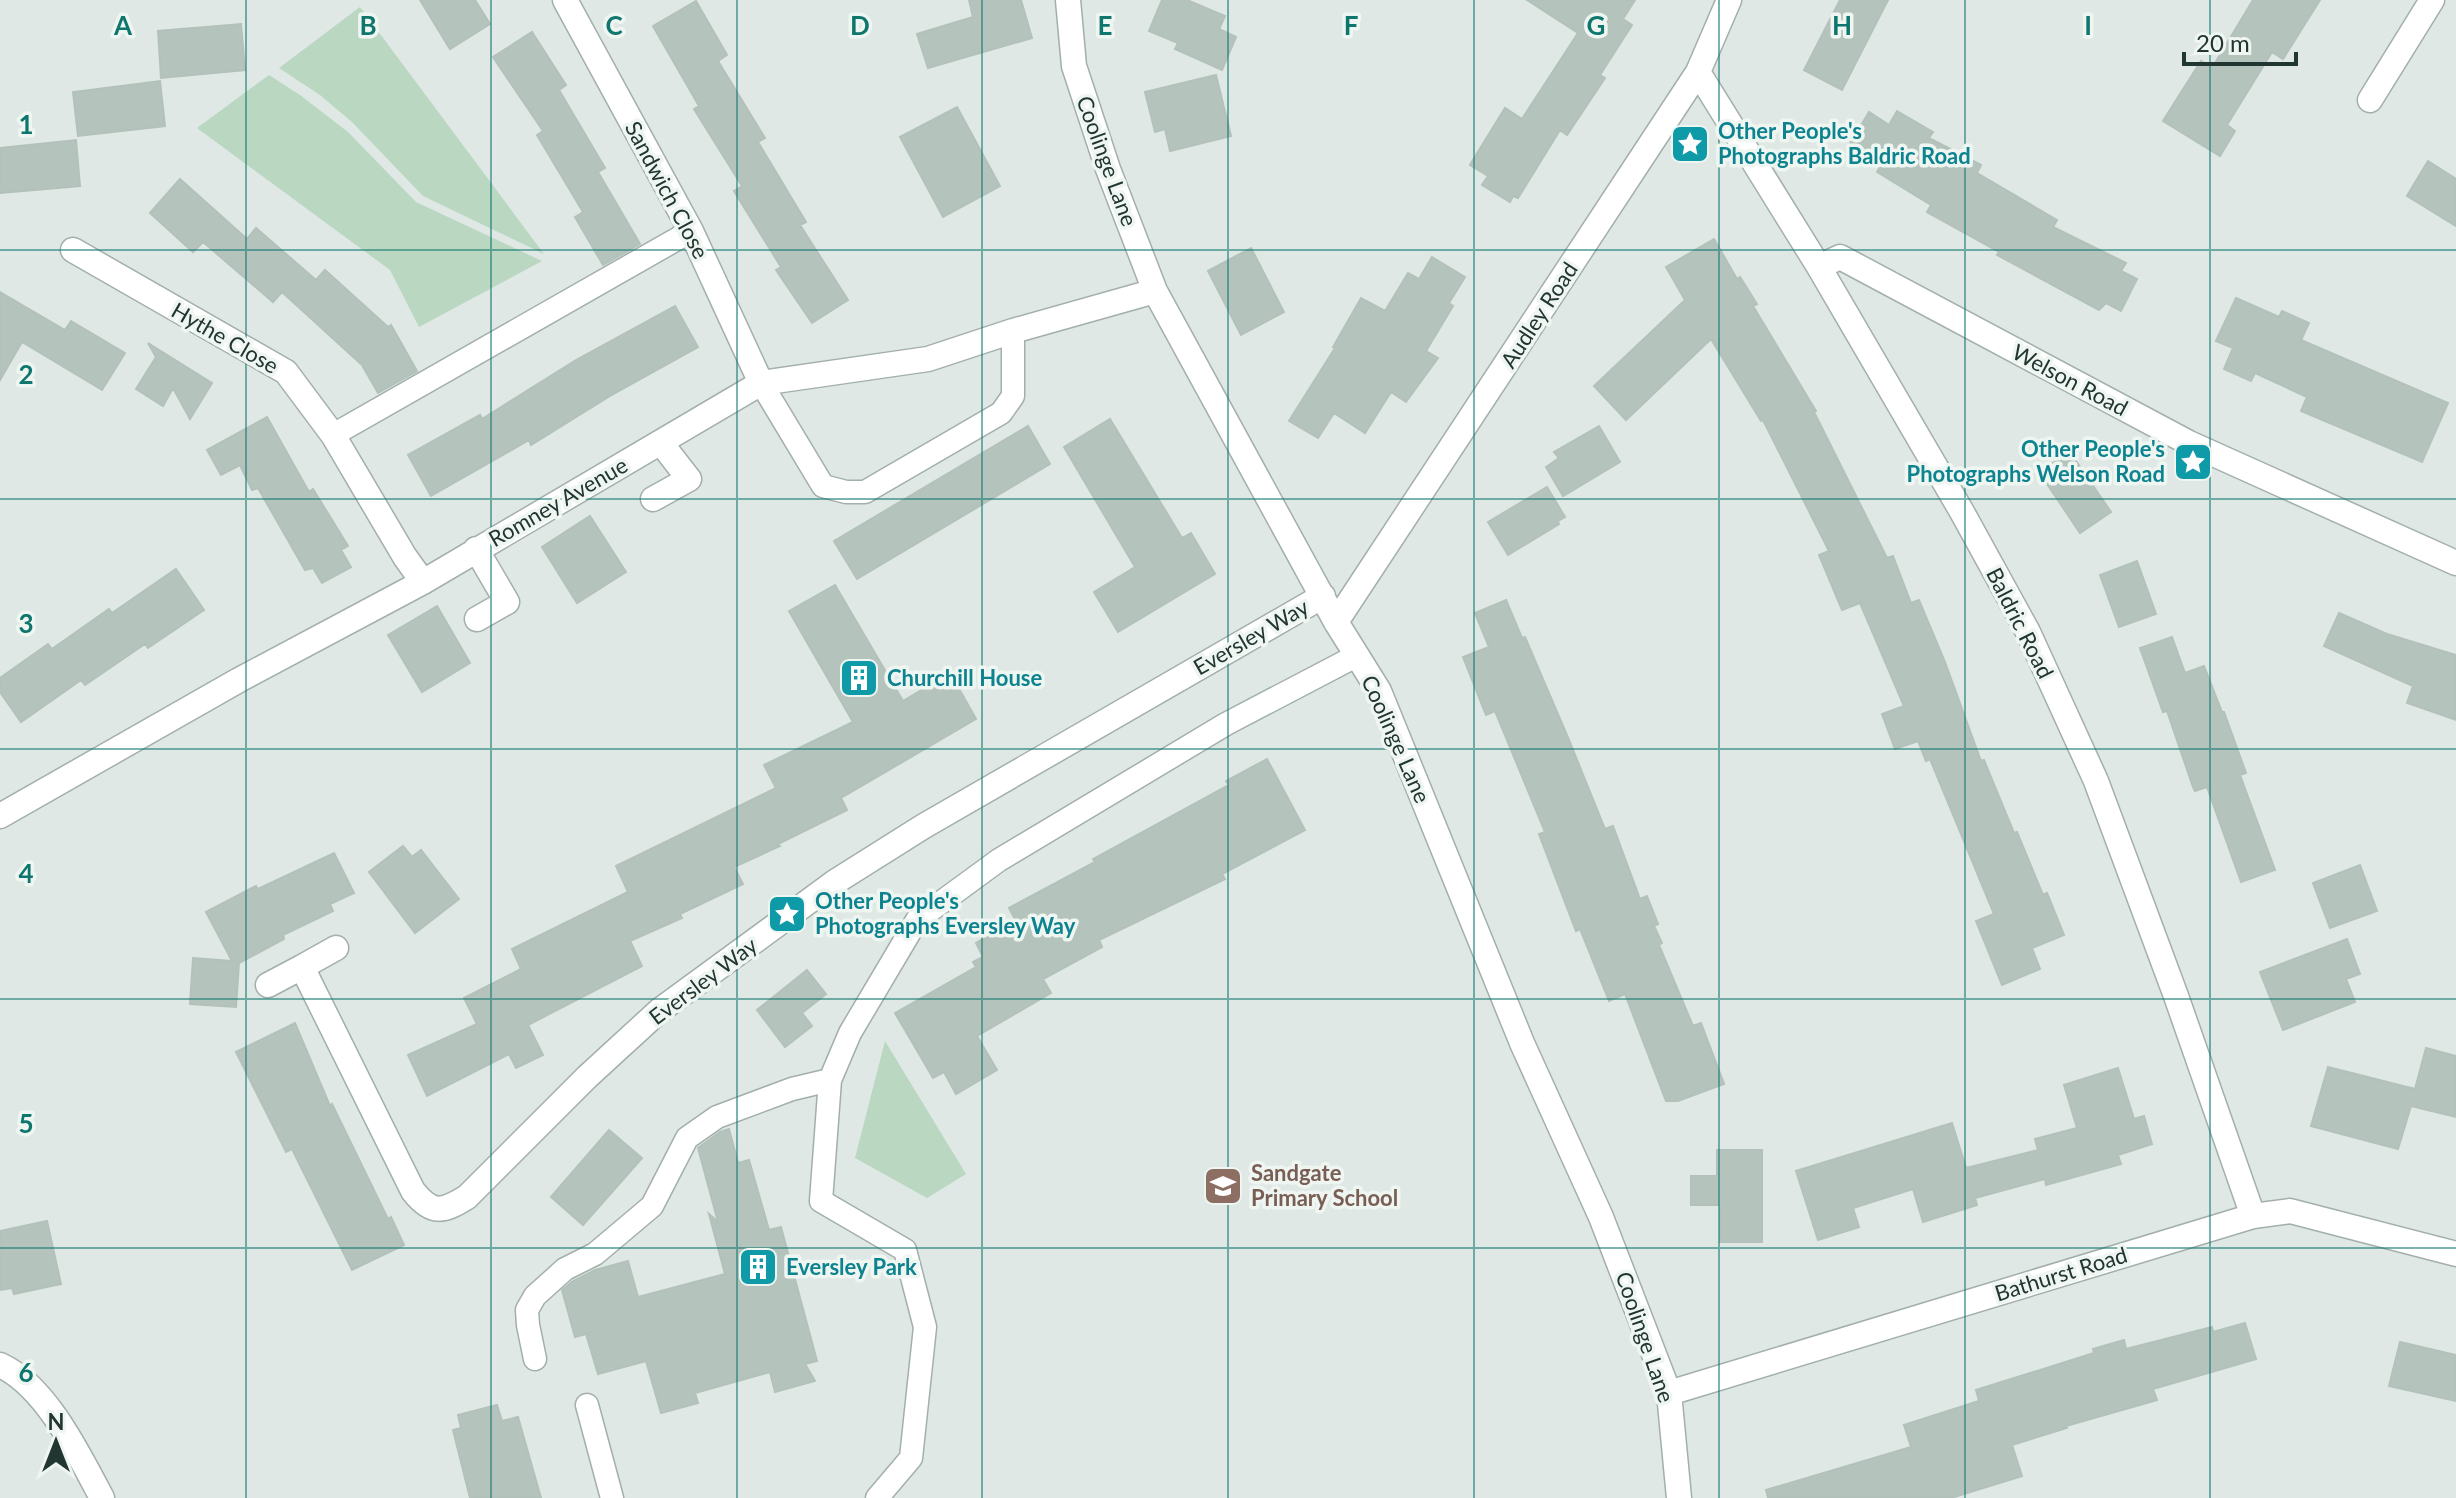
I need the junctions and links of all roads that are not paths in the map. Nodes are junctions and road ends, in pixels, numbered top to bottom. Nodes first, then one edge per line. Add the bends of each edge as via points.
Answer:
1 (565, 0) edge
2 (1068, 0) edge
3 (1729, 0) edge
4 (2432, 0) edge
5 (1698, 72) junction
6 (2370, 100) dead end
7 (691, 231) junction
8 (73, 250) dead end
9 (1819, 267) junction
10 (1155, 291) junction
11 (1013, 331) junction
12 (761, 383) junction
13 (333, 435) junction
14 (661, 443) junction
15 (653, 499) dead end
16 (476, 549) junction
17 (2456, 563) edge
18 (423, 582) junction
19 (1323, 596) junction
20 (477, 619) dead end
21 (1336, 622) junction
22 (1356, 656) junction
23 (2, 811) edge
24 (336, 948) dead end
25 (302, 967) junction
26 (268, 985) dead end
27 (830, 1080) junction
28 (2253, 1216) junction
29 (2456, 1254) edge
30 (535, 1359) dead end
31 (0, 1365) edge
32 (1669, 1393) junction
33 (587, 1405) dead end
34 (102, 1498) edge
35 (612, 1498) edge
36 (877, 1498) edge
37 (1679, 1498) edge

1 - 7 street, Sandwich Close
2 - 10 street, Coolinge Lane via 1074,66
3 - 5 street, Audley Road
4 - 6 street
5 - 9 street, Baldric Road
5 - 21 street, Audley Road
7 - 12 street, Sandwich Close
7 - 13 lane
8 - 13 street, Hythe Close via 286,372
9 - 17 street, Welson Road via 1840,257 2189,443
9 - 28 street, Baldric Road via 2028,632 2096,781
10 - 11 street, Romney Avenue
10 - 19 street, Coolinge Lane
11 - 12 street, Romney Avenue via 928,359
11 - 12 lane via 1013,396 1001,413 865,492 823,486
12 - 14 street, Romney Avenue
13 - 18 street, Hythe Close
14 - 15 street via 689,479
14 - 16 street, Romney Avenue
16 - 18 street, Romney Avenue
16 - 20 street via 507,602
18 - 23 street, Romney Avenue
19 - 21 street, Coolinge Lane
19 - 25 street, Eversley Way via 835,882 659,1011 467,1197 445,1209 434,1209 413,1191
21 - 22 street, Coolinge Lane
22 - 27 lane via 1226,724 999,860 917,920 850,1033
22 - 32 street, Coolinge Lane via 1379,691 1522,1043 1601,1217
24 - 25 street
25 - 26 street
27 - 30 lane via 717,1117 687,1138 652,1206 535,1296 527,1310
27 - 36 lane via 821,1201 905,1250 925,1327 911,1458
28 - 29 street, Bathurst Road via 2290,1211
28 - 32 street, Bathurst Road
31 - 34 street via 39,1396
32 - 37 street, Coolinge Lane
33 - 35 lane

